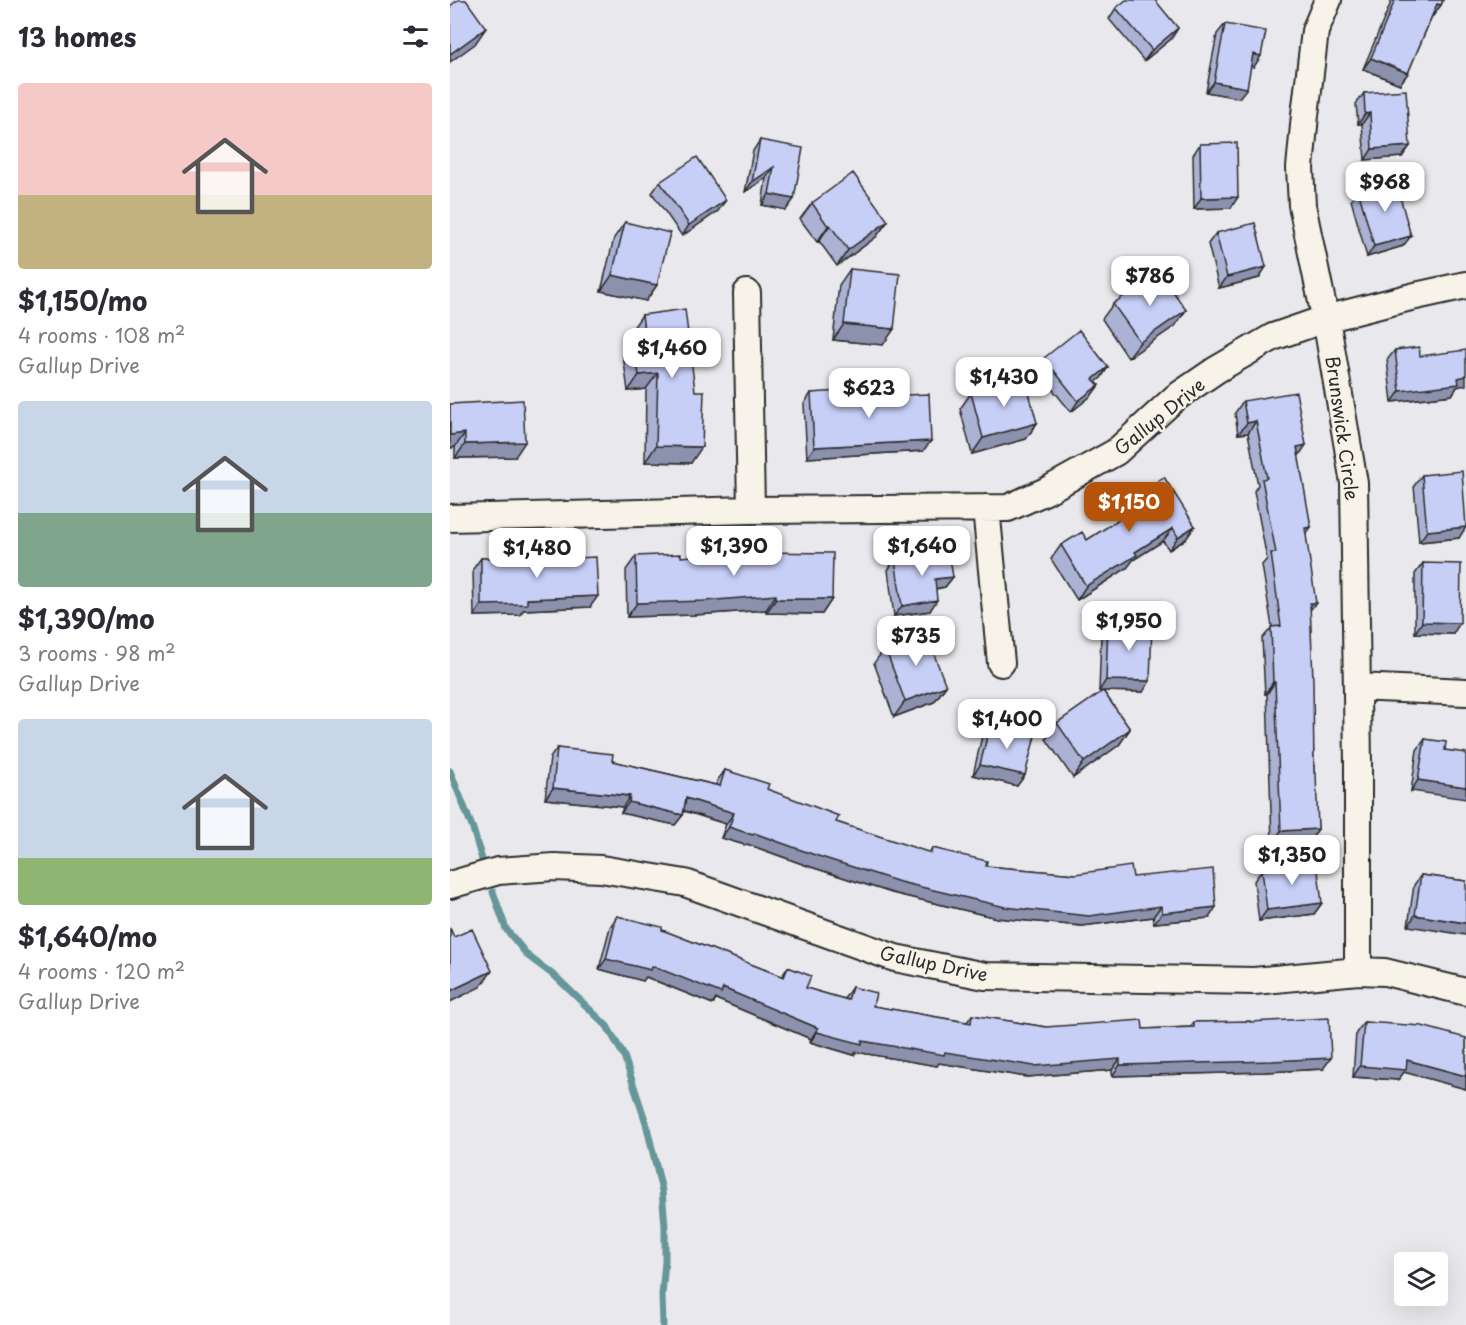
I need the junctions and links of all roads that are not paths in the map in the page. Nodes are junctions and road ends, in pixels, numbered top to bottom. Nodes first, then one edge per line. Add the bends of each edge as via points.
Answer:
1 (1319, 3) edge
2 (1466, 285) edge
3 (747, 293) dead end
4 (1325, 319) junction
5 (986, 508) junction
6 (751, 510) junction
7 (450, 518) edge
8 (1001, 663) dead end
9 (1357, 687) junction
10 (1466, 692) edge
11 (450, 885) edge
12 (1358, 971) junction
13 (1466, 992) edge

1 - 4 street, Brunswick Circle via 1300,168 1302,205
2 - 4 street, Gallup Drive
3 - 6 street
4 - 5 street, Gallup Drive via 1273,337 1216,370 1175,398 1116,452 1008,508
4 - 9 street, Brunswick Circle via 1354,483
5 - 6 street, Gallup Drive
5 - 8 street
6 - 7 street, Gallup Drive
9 - 10 street
9 - 12 street, Brunswick Circle
11 - 12 street, Gallup Drive via 498,871 554,867 601,869 685,883 895,958 985,976 1254,981
12 - 13 street, Gallup Drive via 1385,972

